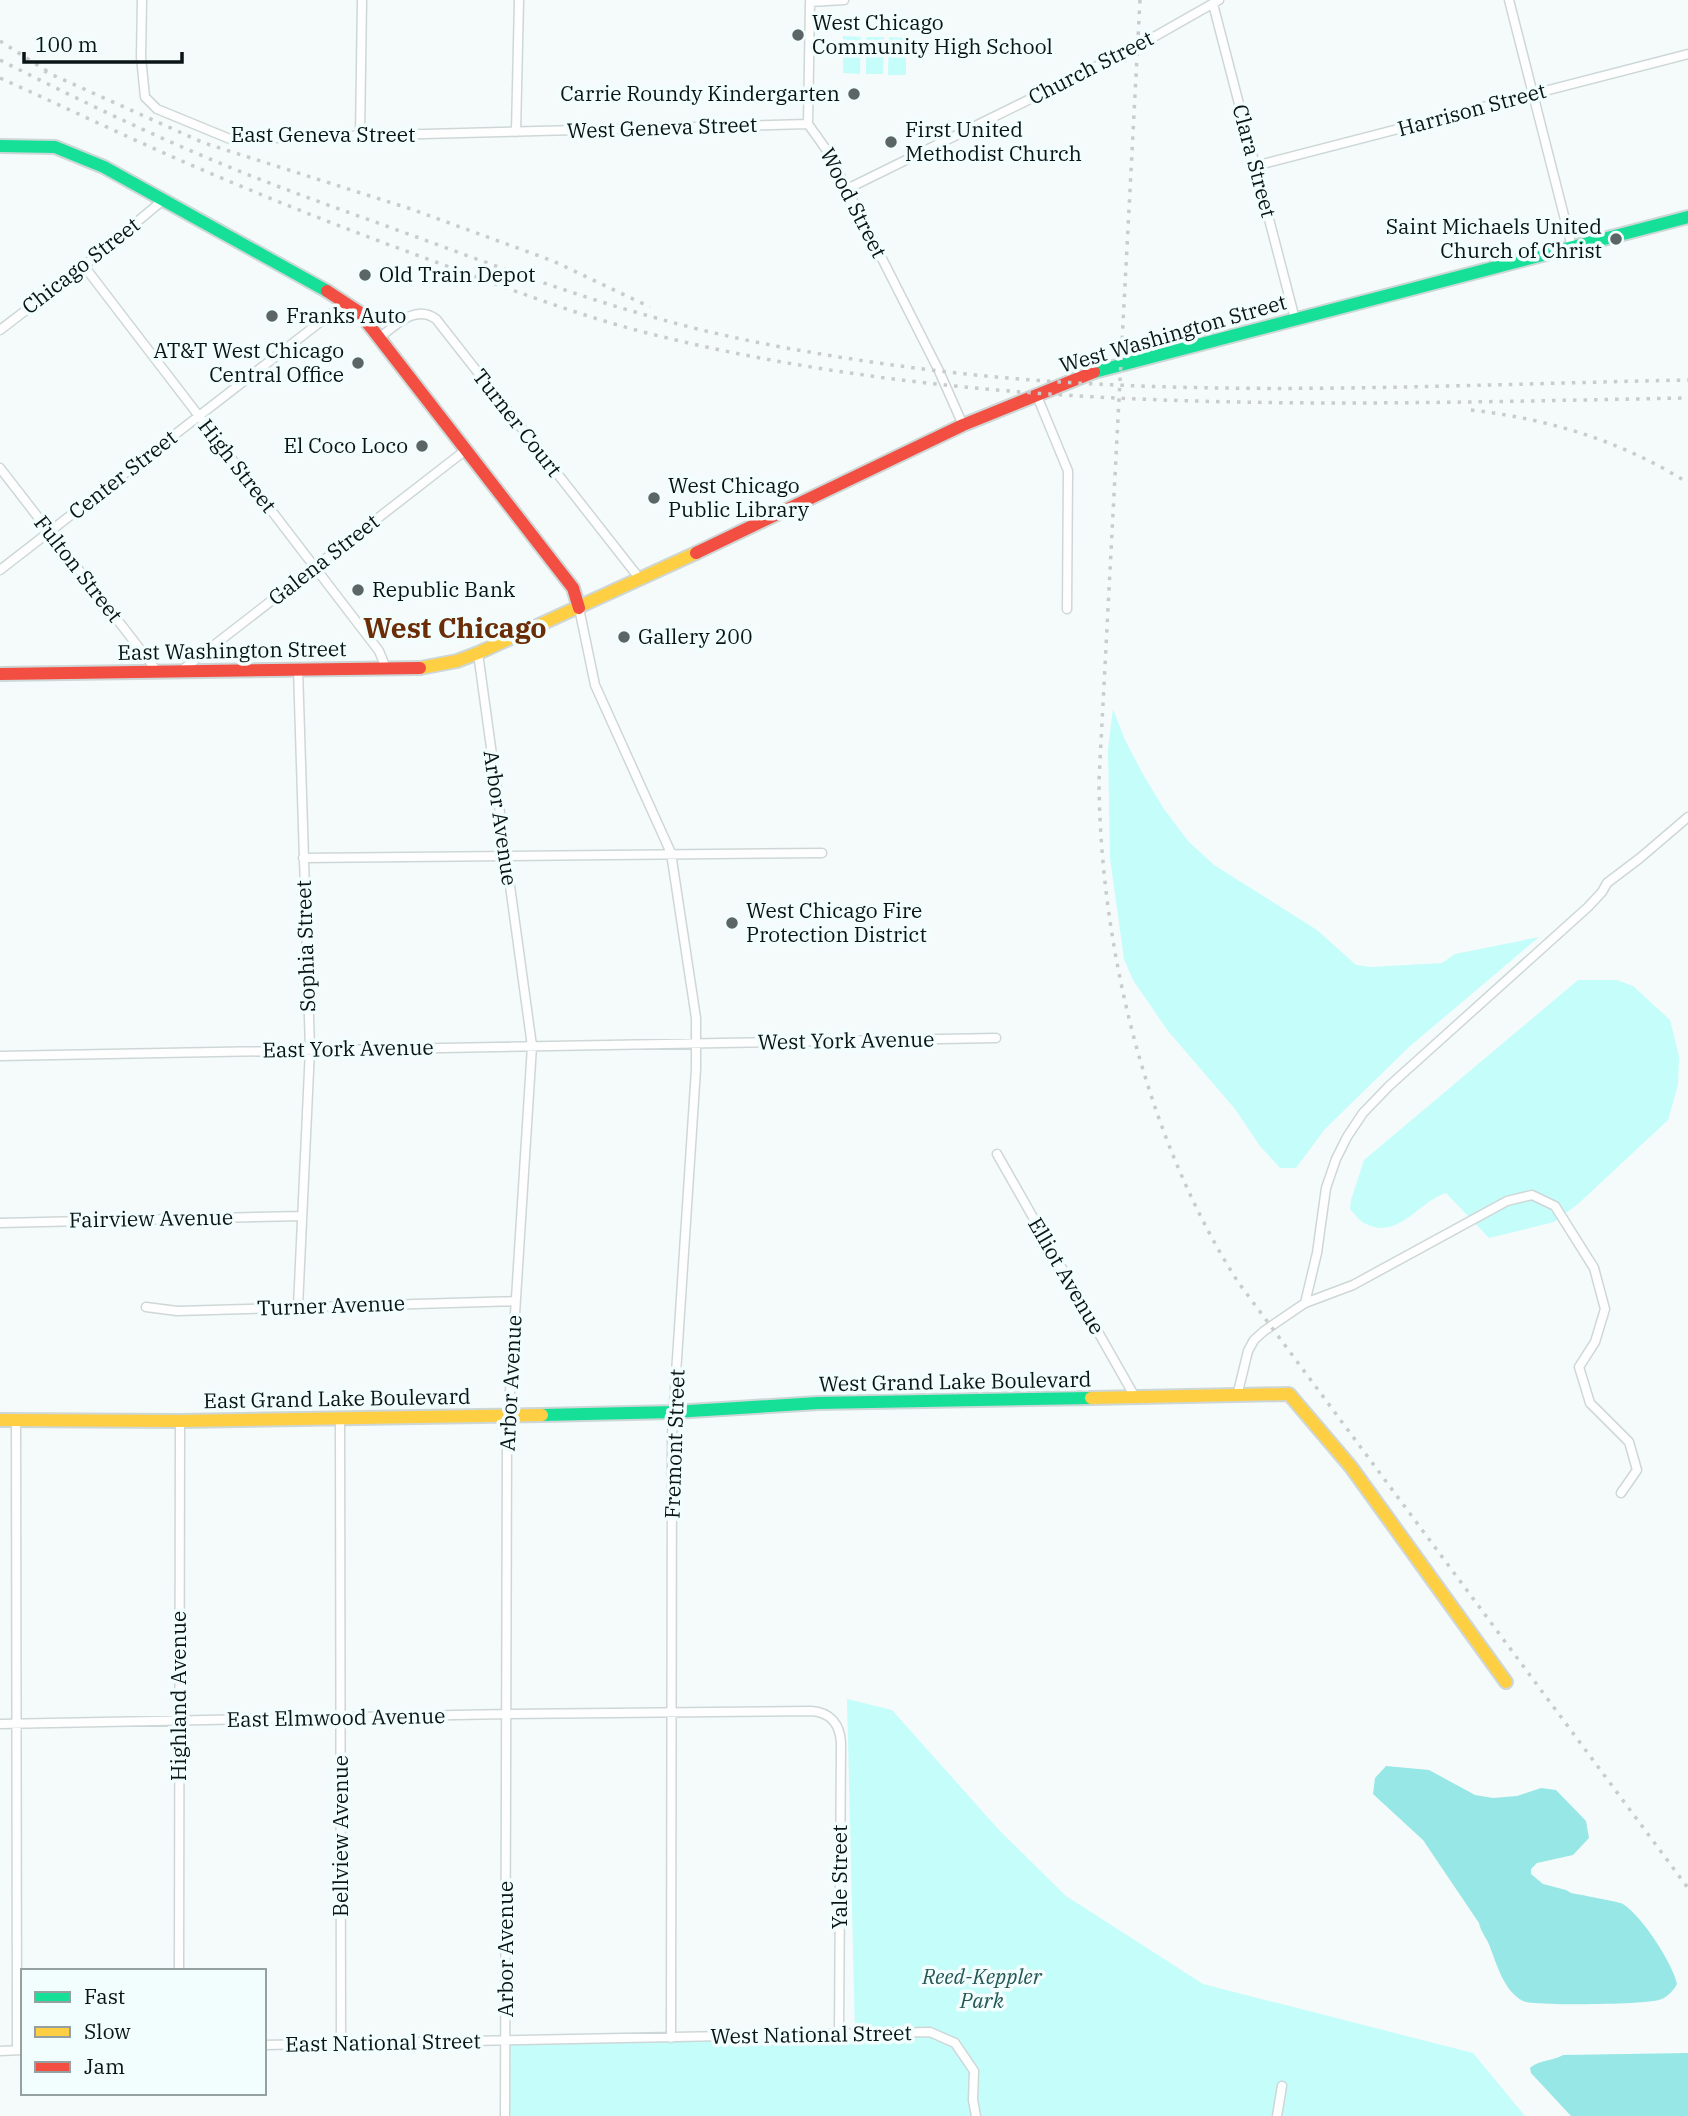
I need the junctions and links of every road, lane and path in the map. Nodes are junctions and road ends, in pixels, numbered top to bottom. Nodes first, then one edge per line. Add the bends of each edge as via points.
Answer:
1 (142, 0) edge
2 (362, 0) edge
3 (519, 0) edge
4 (844, 0) edge
5 (1509, 0) edge
6 (1216, 2) edge
7 (1688, 54) edge
8 (1533, 93) junction
9 (808, 124) junction
10 (516, 132) junction
11 (360, 136) junction
12 (0, 146) edge
13 (1255, 166) junction
14 (847, 188) junction
15 (162, 201) junction
16 (1688, 217) edge
17 (1572, 247) junction
18 (84, 266) junction
19 (346, 302) junction
20 (1295, 319) junction
21 (0, 330) edge
22 (379, 338) junction
23 (1037, 396) junction
24 (198, 417) junction
25 (963, 425) junction
26 (467, 449) junction
27 (0, 468) edge
28 (50, 532) junction
29 (315, 566) junction
30 (0, 570) edge
31 (640, 579) junction
32 (579, 608) junction
33 (1068, 608) dead end
34 (478, 653) junction
35 (386, 668) junction
36 (298, 669) junction
37 (157, 671) junction
38 (181, 671) junction
39 (0, 674) edge
40 (1688, 817) edge
41 (671, 853) junction
42 (822, 853) dead end
43 (505, 856) junction
44 (303, 858) junction
45 (996, 1038) dead end
46 (696, 1043) junction
47 (532, 1046) junction
48 (310, 1049) junction
49 (0, 1056) edge
50 (997, 1154) dead end
51 (302, 1216) junction
52 (0, 1223) edge
53 (515, 1301) junction
54 (1305, 1303) junction
55 (146, 1307) dead end
56 (298, 1307) junction
57 (1237, 1396) junction
58 (1135, 1397) junction
59 (674, 1412) junction
60 (508, 1415) junction
61 (340, 1418) junction
62 (0, 1420) edge
63 (16, 1420) junction
64 (180, 1421) junction
65 (1621, 1493) dead end
66 (1506, 1682) dead end
67 (672, 1713) junction
68 (506, 1714) junction
69 (341, 1717) junction
70 (178, 1721) junction
71 (834, 1721) joint
72 (0, 1724) edge
73 (16, 1724) junction
74 (179, 1969) edge
75 (839, 2035) junction
76 (671, 2038) junction
77 (506, 2040) junction
78 (341, 2044) junction
79 (266, 2045) edge
80 (20, 2050) edge
81 (0, 2051) edge
82 (1282, 2086) dead end
83 (505, 2116) edge
84 (976, 2116) edge
85 (1277, 2116) edge

1 - 11 street, East Geneva Street via 143,92 157,108 230,139
2 - 11 street
3 - 10 street
4 - 9 street, Wood Street via 810,2
5 - 8 street
6 - 13 street, Clara Street
6 - 14 street, Church Street via 1138,46
7 - 8 street, Harrison Street
8 - 13 street, Harrison Street
8 - 17 street
9 - 10 street, West Geneva Street
9 - 14 street, Wood Street
10 - 11 street, East Geneva Street
12 - 15 street via 55,147 104,167
13 - 20 street, Clara Street
14 - 25 street, Wood Street
15 - 18 street, Chicago Street
15 - 19 street
16 - 17 street, West Washington Street
17 - 20 street, West Washington Street
18 - 21 street, Chicago Street
18 - 24 street, High Street
19 - 22 street
19 - 24 street, Center Street
20 - 23 street, West Washington Street via 1095,373
22 - 26 street
22 - 31 street, Turner Court via 411,315 429,314 436,319
23 - 25 street, West Washington Street
23 - 33 street via 1068,471
24 - 28 street, Center Street
24 - 29 street, High Street
25 - 31 street, West Washington Street
26 - 29 street, Galena Street
26 - 32 street via 573,588
27 - 28 street, Fulton Street
28 - 30 street, Center Street
28 - 37 street, Fulton Street
29 - 35 street, High Street via 379,651
29 - 38 street, Galena Street
31 - 32 street, West Washington Street
32 - 34 street, East Washington Street
32 - 41 street, Fremont Street via 595,685
34 - 35 street, East Washington Street via 435,666
34 - 43 street, Arbor Avenue
35 - 36 street, East Washington Street
36 - 38 street, East Washington Street
36 - 44 street, Sophia Street
37 - 38 street, East Washington Street
37 - 39 street, East Washington Street
40 - 54 street via 1606,883 1588,907 1363,1113 1347,1137 1326,1188
41 - 42 street
41 - 43 street
41 - 46 street, Fremont Street
43 - 44 street
43 - 47 street, Arbor Avenue
44 - 48 street, Sophia Street
45 - 46 street, West York Avenue
46 - 47 street, East York Avenue
46 - 59 street, Fremont Street
47 - 48 street, East York Avenue
47 - 53 street, Arbor Avenue
48 - 49 street, East York Avenue
48 - 51 street, Sophia Street
50 - 58 street, Elliot Avenue
51 - 52 street, Fairview Avenue
51 - 56 street, Sophia Street
53 - 56 street, Turner Avenue
53 - 60 street, Arbor Avenue
54 - 57 street via 1254,1340
54 - 65 street via 1353,1285 1507,1201 1532,1195 1555,1206 1594,1268 1605,1309 1595,1342 1578,1367 1590,1403 1629,1442 1637,1470
55 - 56 street, Turner Avenue via 177,1311
57 - 58 street, West Grand Lake Boulevard
57 - 66 street, West Grand Lake Boulevard via 1289,1394 1350,1467
58 - 59 street, West Grand Lake Boulevard via 818,1403
59 - 60 street, East Grand Lake Boulevard
59 - 67 street, Fremont Street
60 - 61 street, East Grand Lake Boulevard
60 - 68 street, Arbor Avenue
61 - 64 street, East Grand Lake Boulevard
61 - 69 street, Bellview Avenue
62 - 63 street, East Grand Lake Boulevard
63 - 64 street, East Grand Lake Boulevard
63 - 73 street
64 - 70 street, Highland Avenue
67 - 68 street, East Elmwood Avenue
67 - 71 street, East Elmwood Avenue via 819,1712
67 - 76 street, Fremont Street
68 - 69 street, East Elmwood Avenue
68 - 77 street, Arbor Avenue
69 - 70 street, East Elmwood Avenue
69 - 78 street, Bellview Avenue
70 - 73 street, East Elmwood Avenue
70 - 74 street, Highland Avenue
71 - 75 street, Yale Street via 841,1742
72 - 73 street, East Elmwood Avenue
73 - 80 street
75 - 76 street, West National Street
75 - 84 street, West National Street via 930,2032 956,2043 974,2071
76 - 77 street, East National Street
77 - 78 street, East National Street
77 - 83 street, Arbor Avenue
78 - 79 street, East National Street
80 - 81 street
82 - 85 street

